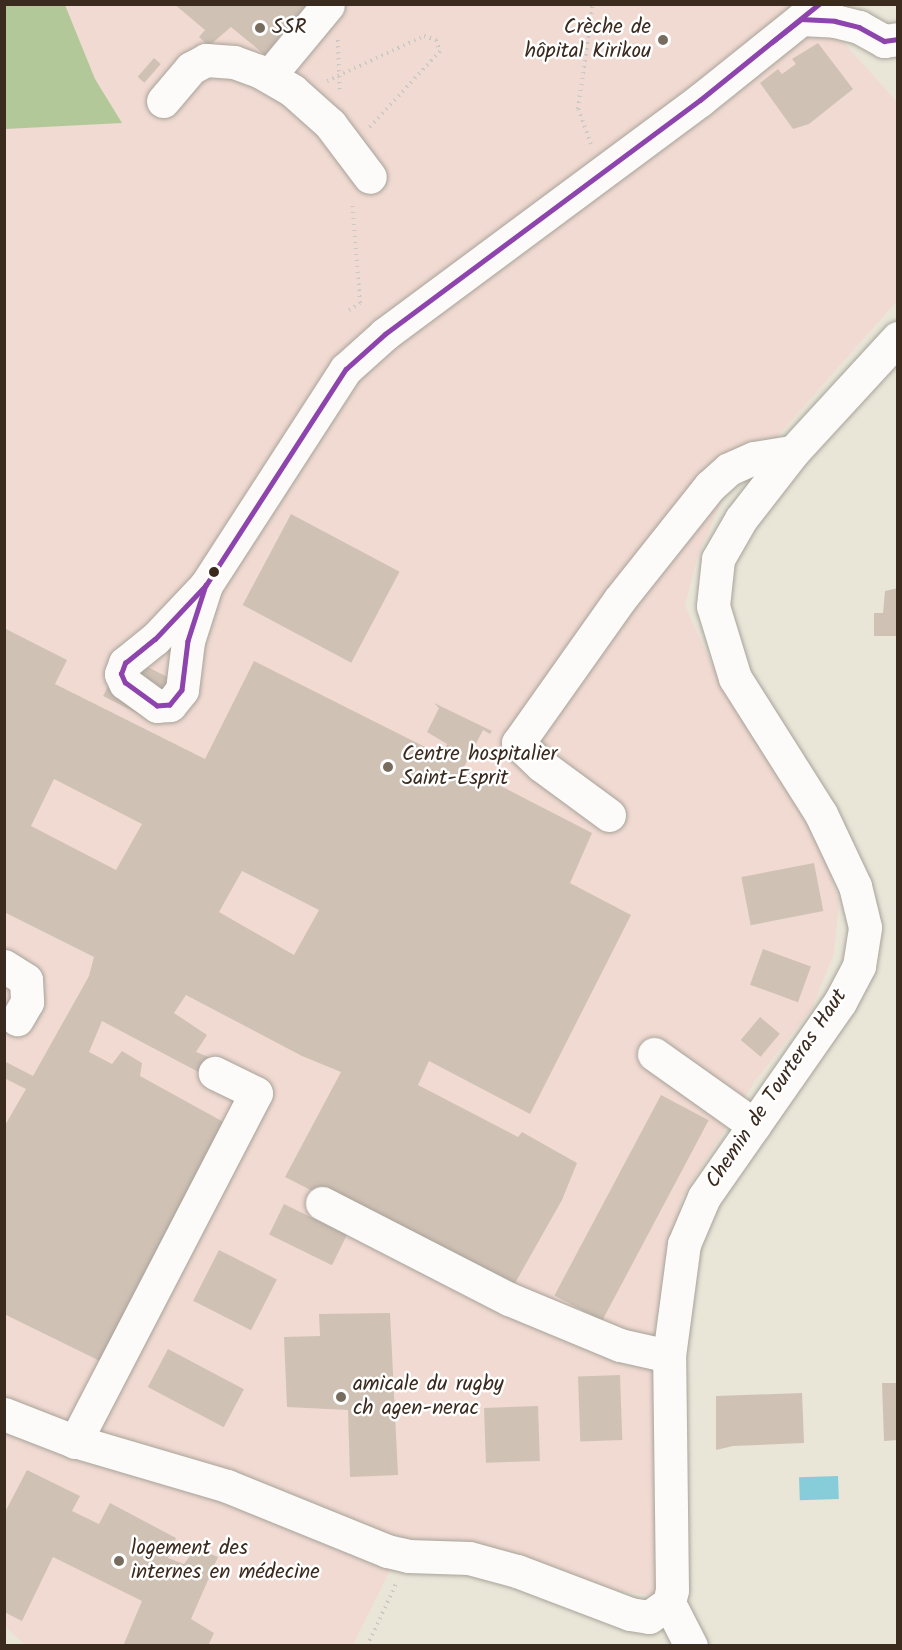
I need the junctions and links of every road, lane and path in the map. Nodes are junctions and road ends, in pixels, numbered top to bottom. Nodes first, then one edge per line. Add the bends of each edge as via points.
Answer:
1 (593, 4) edge
2 (811, 12) edge
3 (333, 20) edge
4 (897, 39) edge
5 (268, 76) junction
6 (340, 99) dead end
7 (163, 101) dead end
8 (623, 158) junction
9 (370, 177) dead end
10 (897, 338) edge
11 (793, 452) junction
12 (206, 585) dead end
13 (609, 815) dead end
14 (4, 966) edge
15 (18, 1019) dead end
16 (654, 1054) dead end
17 (215, 1073) dead end
18 (754, 1125) junction
19 (322, 1203) dead end
20 (669, 1356) junction
21 (4, 1414) edge
22 (75, 1442) junction
23 (408, 1556) junction
24 (669, 1603) junction
25 (367, 1646) edge
26 (691, 1646) edge

1 - 8 path via 578,109 587,139 599,153
2 - 4 lane via 859,27 884,41
2 - 8 lane
3 - 5 lane
3 - 6 path
5 - 7 lane via 234,62 206,60 191,68
5 - 9 lane via 293,91 330,124
8 - 12 lane via 385,334 346,369
10 - 11 lane, Chemin de Tourteras Haut
11 - 13 lane via 754,458 729,469 710,486 620,599 518,743
11 - 18 lane, Chemin de Tourteras Haut via 741,519 718,559 713,606 735,678 821,814 855,886 865,927 859,966 840,1002
14 - 15 lane via 26,980 27,1002
16 - 18 lane
17 - 22 lane via 256,1093
18 - 20 lane, Chemin de Tourteras Haut via 704,1197 689,1227
19 - 20 lane via 508,1299 620,1345
20 - 24 lane, Chemin de Tourteras Haut
21 - 22 lane
22 - 23 lane via 227,1486 336,1533
23 - 24 lane via 469,1557 518,1571 630,1614 649,1617
23 - 25 path
24 - 26 lane

